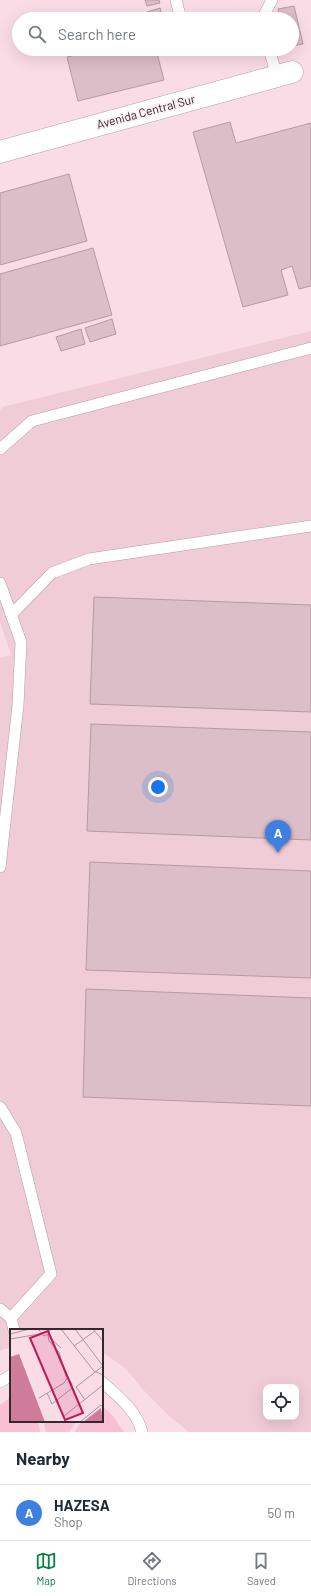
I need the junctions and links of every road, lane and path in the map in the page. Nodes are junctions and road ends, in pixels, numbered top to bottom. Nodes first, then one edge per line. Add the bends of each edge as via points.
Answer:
1 (176, 0) edge
2 (272, 0) edge
3 (179, 12) edge
4 (266, 12) edge
5 (273, 56) edge
6 (284, 74) joint
7 (0, 152) edge
8 (311, 348) edge
9 (0, 449) edge
10 (311, 526) edge
11 (0, 583) edge
12 (12, 615) junction
13 (0, 867) edge
14 (0, 1107) edge
15 (0, 1309) edge
16 (11, 1318) junction
17 (14, 1329) edge
18 (10, 1376) edge
19 (0, 1382) edge
20 (103, 1383) edge
21 (144, 1430) edge

1 - 3 lane
2 - 4 lane
5 - 6 lane
6 - 7 street, Avenida Central Sur
8 - 9 lane via 32,421
10 - 12 lane via 89,559 52,573
11 - 12 lane
12 - 13 lane via 21,642 18,705
14 - 16 lane via 16,1133 51,1274
15 - 16 lane
16 - 17 lane
18 - 19 lane
20 - 21 lane via 124,1400

